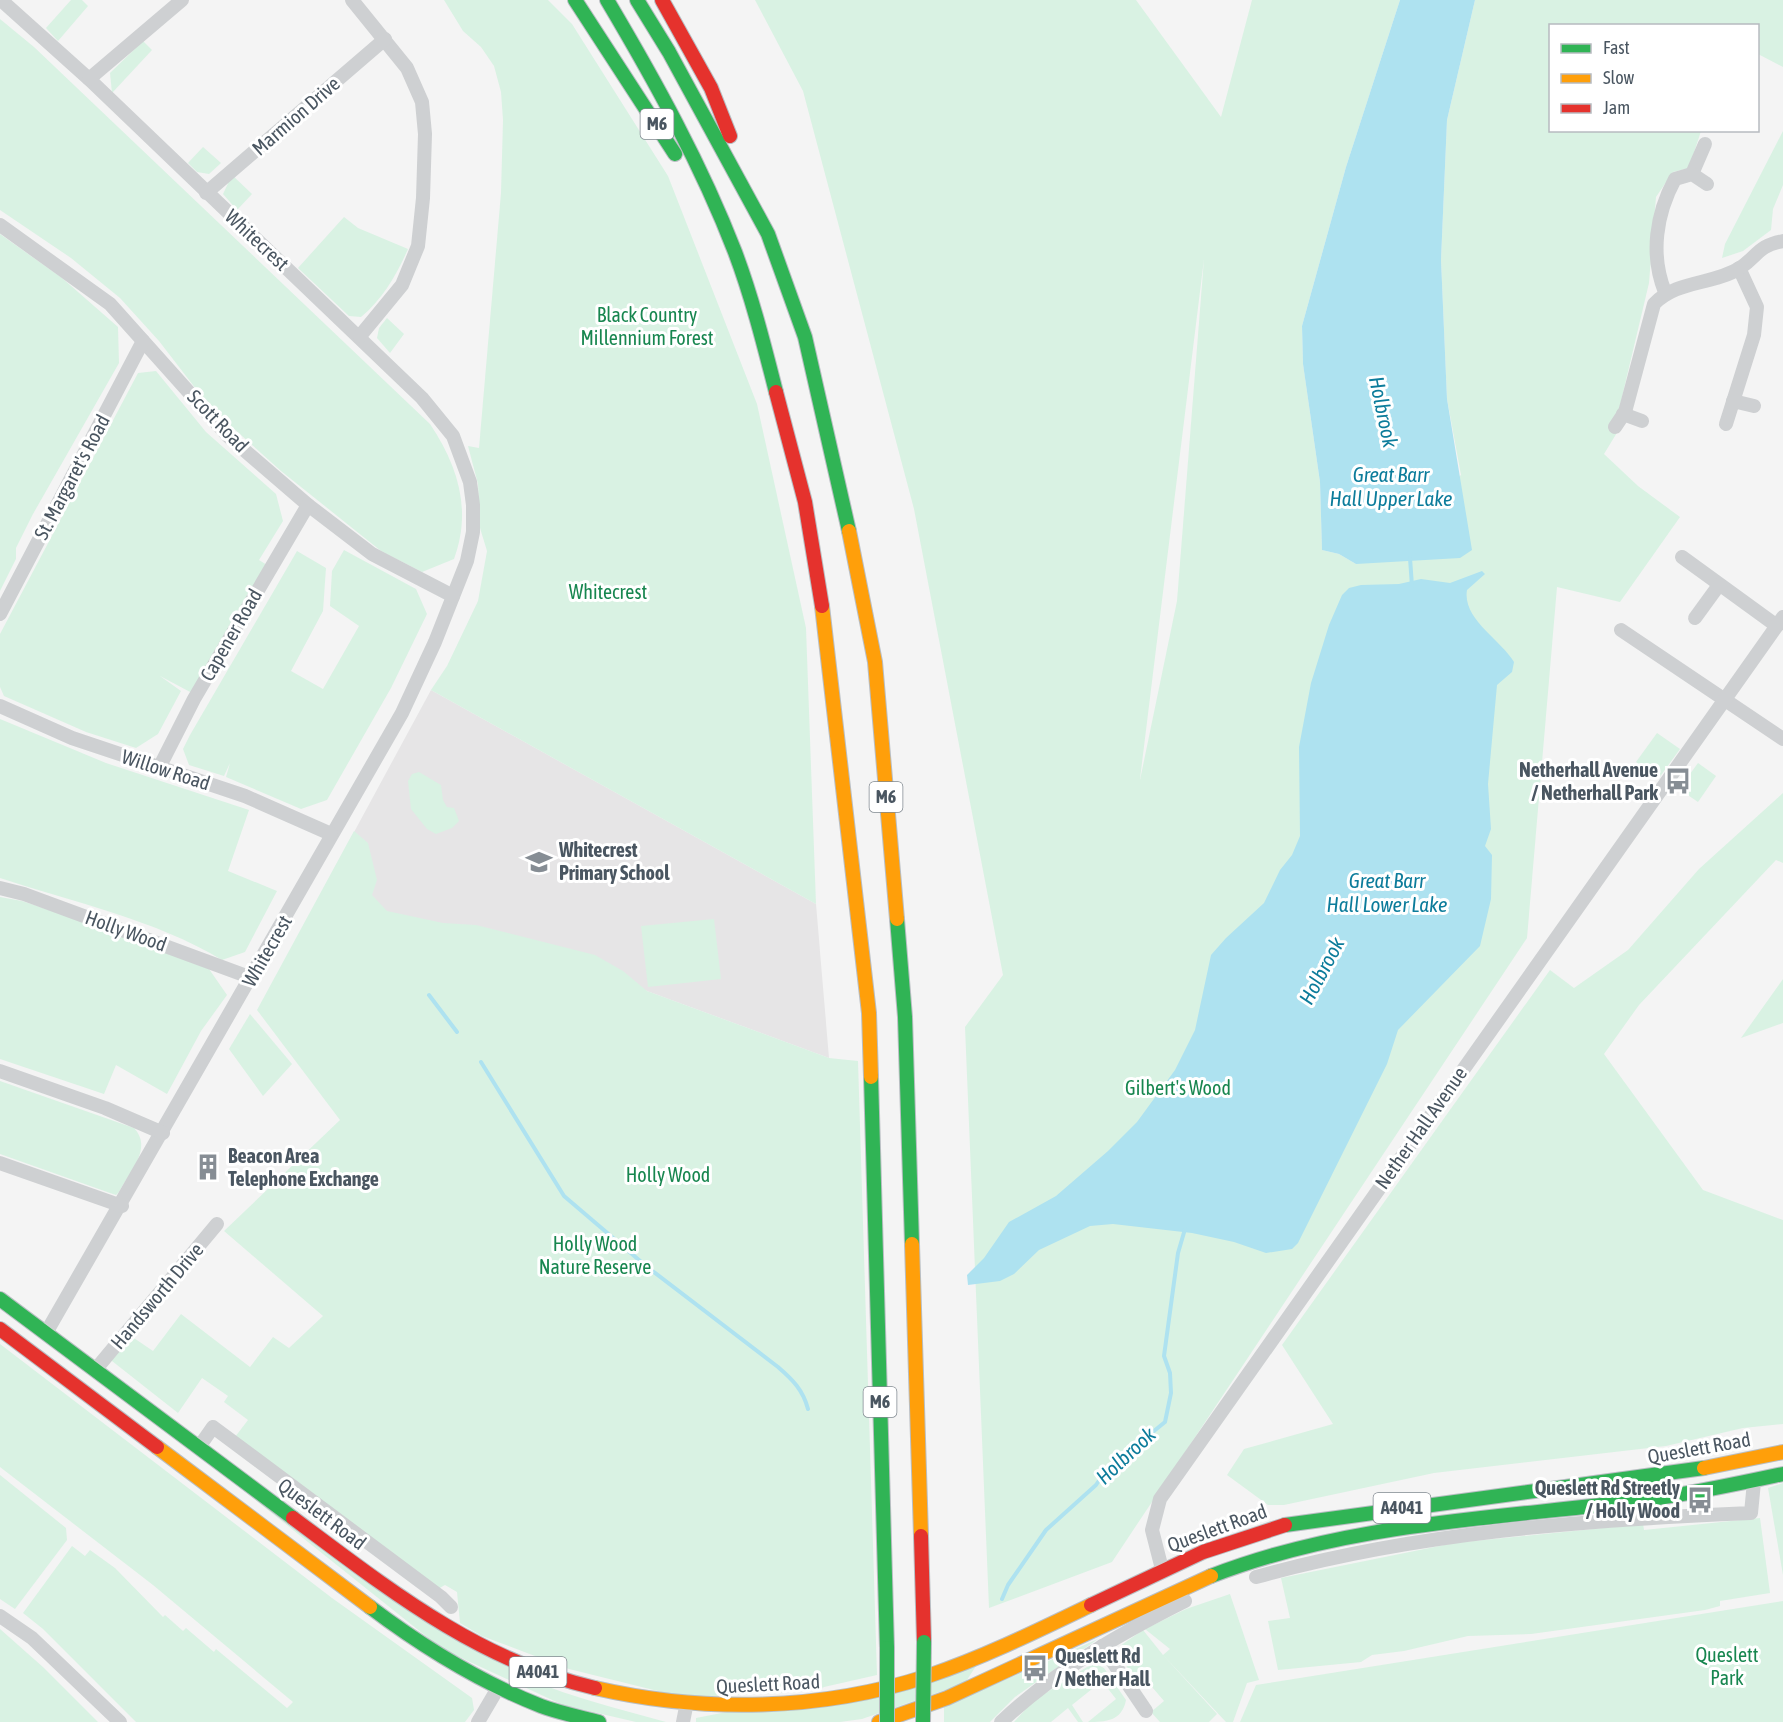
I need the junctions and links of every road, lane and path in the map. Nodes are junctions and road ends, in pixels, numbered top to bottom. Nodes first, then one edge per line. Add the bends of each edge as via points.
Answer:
1 (1, 0) edge
2 (182, 0) edge
3 (352, 0) edge
4 (575, 0) edge
5 (607, 0) edge
6 (637, 0) edge
7 (662, 0) edge
8 (385, 39) junction
9 (89, 79) junction
10 (1705, 144) dead end
11 (1692, 174) junction
12 (1707, 184) dead end
13 (206, 193) junction
14 (0, 225) edge
15 (768, 234) junction
16 (1783, 241) edge
17 (735, 252) junction
18 (1739, 268) junction
19 (1665, 292) junction
20 (360, 336) junction
21 (144, 341) junction
22 (1733, 401) junction
23 (1754, 406) dead end
24 (1623, 414) junction
25 (1642, 420) dead end
26 (1726, 424) dead end
27 (1615, 427) dead end
28 (308, 505) junction
29 (1682, 557) dead end
30 (1719, 585) junction
31 (453, 596) junction
32 (0, 614) edge
33 (1695, 618) dead end
34 (1780, 621) edge
35 (1622, 630) dead end
36 (1726, 699) junction
37 (0, 706) edge
38 (1783, 739) edge
39 (159, 768) junction
40 (331, 834) junction
41 (0, 888) edge
42 (252, 978) junction
43 (0, 1071) edge
44 (163, 1133) junction
45 (0, 1163) edge
46 (122, 1206) junction
47 (218, 1224) dead end
48 (0, 1299) edge
49 (0, 1329) edge
50 (46, 1333) junction
51 (33, 1353) junction
52 (96, 1369) junction
53 (199, 1447) junction
54 (1783, 1452) edge
55 (182, 1467) junction
56 (1783, 1474) edge
57 (1754, 1482) junction
58 (1162, 1569) junction
59 (1256, 1577) dead end
60 (447, 1597) dead end
61 (1185, 1601) dead end
62 (0, 1616) edge
63 (1102, 1646) junction
64 (498, 1688) junction
65 (686, 1707) junction
66 (1146, 1711) dead end
67 (120, 1722) edge
68 (477, 1722) edge
69 (599, 1722) edge
70 (683, 1722) edge
71 (879, 1722) edge
72 (887, 1722) edge
73 (923, 1722) edge
74 (1001, 1722) edge

1 - 9 street, Whitecrest
2 - 9 street
3 - 8 street
4 - 17 highway, M6 via 643,101
5 - 17 highway, M6 via 690,150
6 - 15 highway, M6
7 - 15 highway, M6 via 711,88
8 - 13 street, Marmion Drive
8 - 20 street via 407,68 422,102 423,198 418,246 411,268
9 - 13 street, Whitecrest
10 - 11 street
11 - 12 street
11 - 19 street via 1675,179 1659,216 1658,275
13 - 20 street, Whitecrest
14 - 21 street, Scott Road via 110,304
15 - 73 highway, M6, bridge via 805,337 842,494 875,662 905,1017 924,1642
16 - 18 street via 1766,244
17 - 72 highway, M6, bridge via 806,502 829,651 869,1013
18 - 19 street
18 - 22 street via 1757,307 1754,335
19 - 24 street via 1654,304
20 - 31 street, Whitecrest via 422,398 453,436 470,482 473,532
21 - 28 street, Scott Road via 229,437
21 - 32 street, St. Margaret's Road
22 - 23 street
22 - 26 street
24 - 25 street
24 - 27 street
28 - 31 street, Scott Road via 372,554
28 - 39 street, Capener Road via 194,699
29 - 30 street
30 - 33 street
30 - 34 street
31 - 40 street, Whitecrest via 411,696
34 - 36 street, Nether Hall Avenue
35 - 36 street
36 - 38 street
36 - 58 street, Nether Hall Avenue via 1160,1499 1152,1530
37 - 39 street, Willow Road via 72,738
39 - 40 street, Willow Road via 245,796
40 - 42 street, Whitecrest
41 - 42 street, Holly Wood
42 - 44 street, Whitecrest
43 - 44 street
44 - 46 street, Whitecrest
45 - 46 street
46 - 50 street, Whitecrest
47 - 52 street, Handsworth Drive
48 - 50 highway, Queslett Road / A4041
49 - 51 highway, A4041
50 - 51 highway
50 - 52 highway, Queslett Road / A4041
51 - 55 highway, A4041
52 - 53 highway, Queslett Road / A4041
53 - 55 highway
53 - 60 street via 213,1427
53 - 65 highway, Queslett Road / A4041 via 404,1600 470,1641 555,1678 594,1690
54 - 58 highway, Queslett Road / A4041 via 1650,1478 1289,1523
55 - 64 highway, A4041 via 411,1638
56 - 57 highway, Queslett Road / A4041
57 - 59 street via 1751,1513 1492,1530 1302,1564
57 - 71 highway, Queslett Road / A4041 via 1392,1529 1279,1552 1190,1583 1021,1665 903,1717
58 - 65 highway, Queslett Road / A4041 via 1068,1616 910,1681 810,1704
61 - 63 street
62 - 67 street via 32,1638
63 - 66 street
63 - 74 street via 1035,1690
64 - 68 street
64 - 69 highway, A4041 via 544,1707
65 - 70 street

